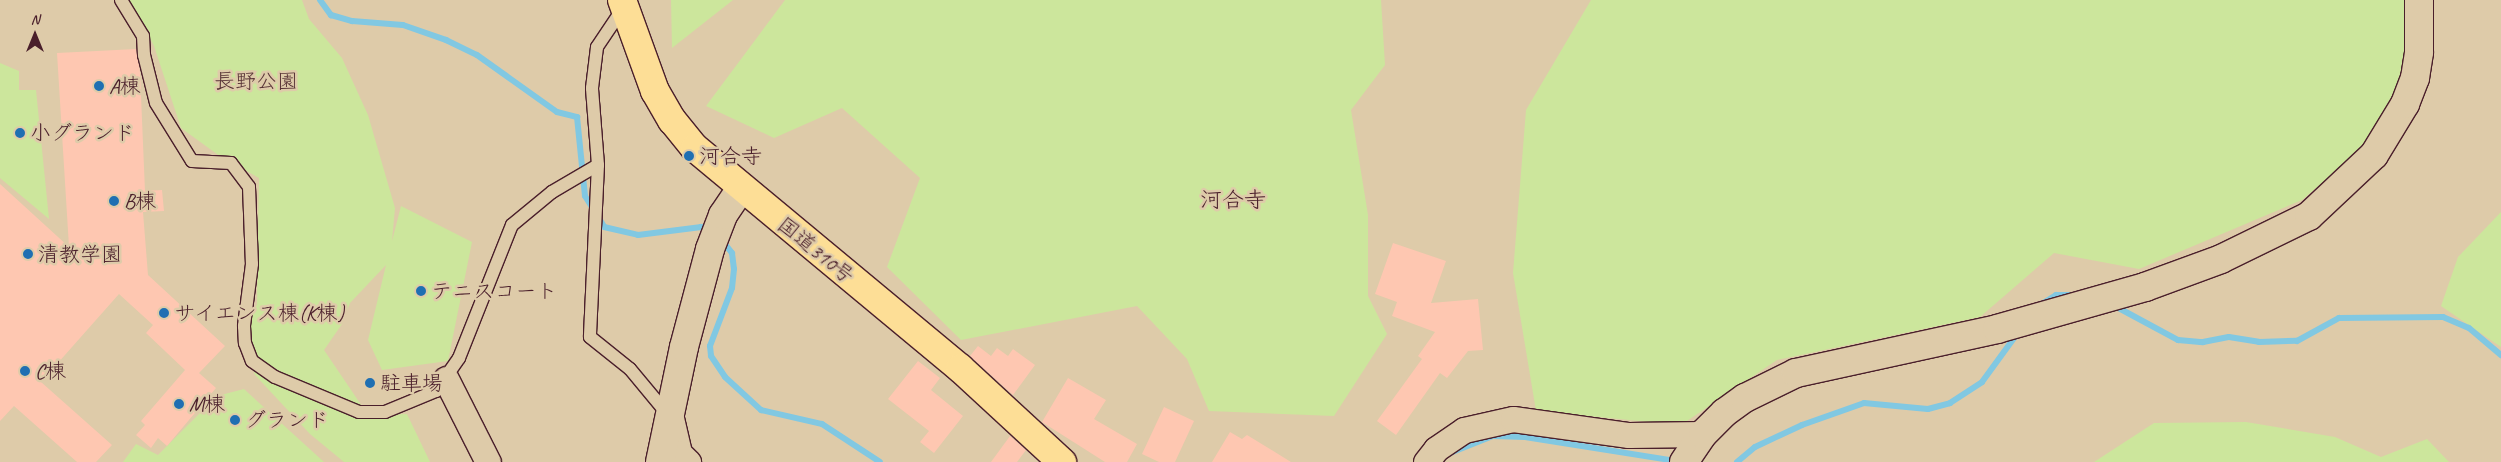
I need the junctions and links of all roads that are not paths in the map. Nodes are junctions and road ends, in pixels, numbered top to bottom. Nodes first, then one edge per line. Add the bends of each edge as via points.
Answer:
1 (121, 0) edge
2 (2419, 0) edge
3 (624, 3) edge
4 (596, 165) junction
5 (740, 188) junction
6 (446, 379) junction
7 (671, 418) junction
8 (1694, 447) edge
9 (488, 462) edge
10 (660, 462) edge
11 (688, 462) edge
12 (1062, 462) edge
13 (1426, 462) edge

1 - 6 lane via 142,36 156,103 192,161 231,163 249,187 252,264 244,326 245,343 252,361 275,377 359,412 385,412 417,400 436,391
2 - 8 street via 2421,28 2414,78 2390,133 2358,173 2309,216 2221,259 2145,287 1997,329 1796,373 1744,398
3 - 4 lane via 597,47 592,88
3 - 5 highway, 国道310号 via 655,91 672,120 695,148
4 - 6 lane via 552,192 512,225 459,358
4 - 7 lane via 590,338 630,369
5 - 7 street via 723,215 710,249 684,347
5 - 12 highway, 国道310号 via 960,368
6 - 9 street
7 - 10 street
7 - 11 street via 678,453
8 - 13 street via 1513,420 1464,430 1436,449

